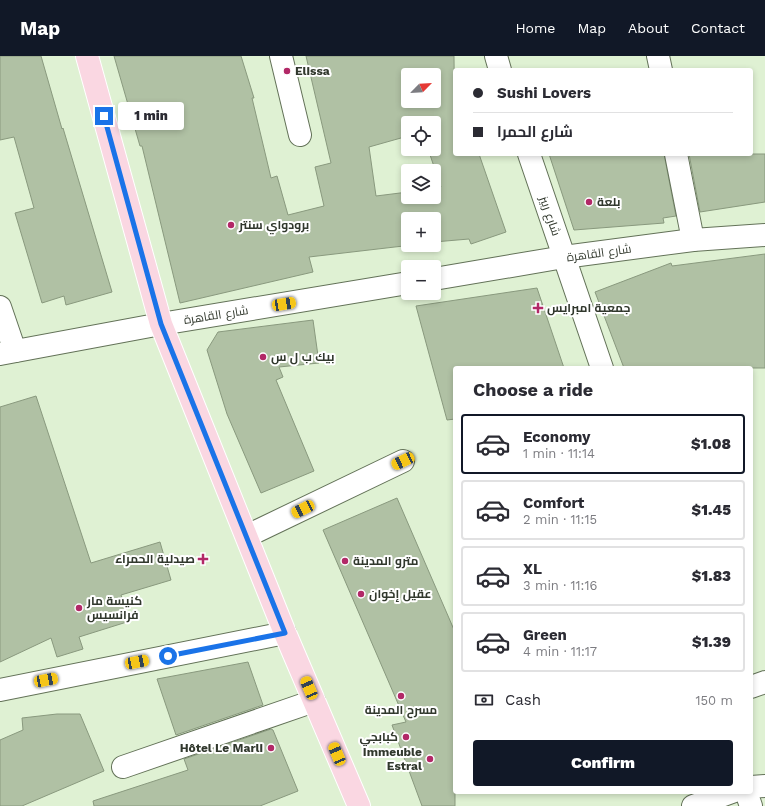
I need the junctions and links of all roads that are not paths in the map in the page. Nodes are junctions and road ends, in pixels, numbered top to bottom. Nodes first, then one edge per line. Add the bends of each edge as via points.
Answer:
1 (87, 56) edge
2 (281, 56) edge
3 (496, 56) edge
4 (658, 56) edge
5 (499, 68) edge
6 (661, 68) edge
7 (300, 135) dead end
8 (530, 156) edge
9 (676, 156) edge
10 (765, 235) edge
11 (692, 240) junction
12 (564, 258) junction
13 (441, 278) edge
14 (401, 284) edge
15 (0, 307) edge
16 (161, 324) junction
17 (7, 352) edge
18 (601, 366) edge
19 (403, 461) dead end
20 (246, 536) junction
21 (285, 633) junction
22 (765, 682) edge
23 (753, 686) edge
24 (0, 690) edge
25 (314, 701) junction
26 (123, 767) dead end
27 (765, 786) edge
28 (753, 787) edge
29 (726, 794) edge
30 (747, 794) edge
31 (359, 806) edge
32 (693, 806) edge
33 (751, 806) edge

1 - 16 main road
2 - 7 street
3 - 5 street
4 - 6 street
8 - 12 street, شارع ربيز
9 - 11 street
10 - 11 street, شارع القاهرة
11 - 12 street, شارع القاهرة
12 - 13 street, شارع القاهرة
12 - 18 street, شارع ربيز
14 - 16 street, شارع القاهرة
15 - 17 street
16 - 17 street, شارع القاهرة
16 - 20 main road
19 - 20 street
20 - 21 main road
21 - 24 street
21 - 25 main road
22 - 23 street
25 - 26 street
25 - 31 main road
27 - 28 street
29 - 32 street
30 - 33 street

